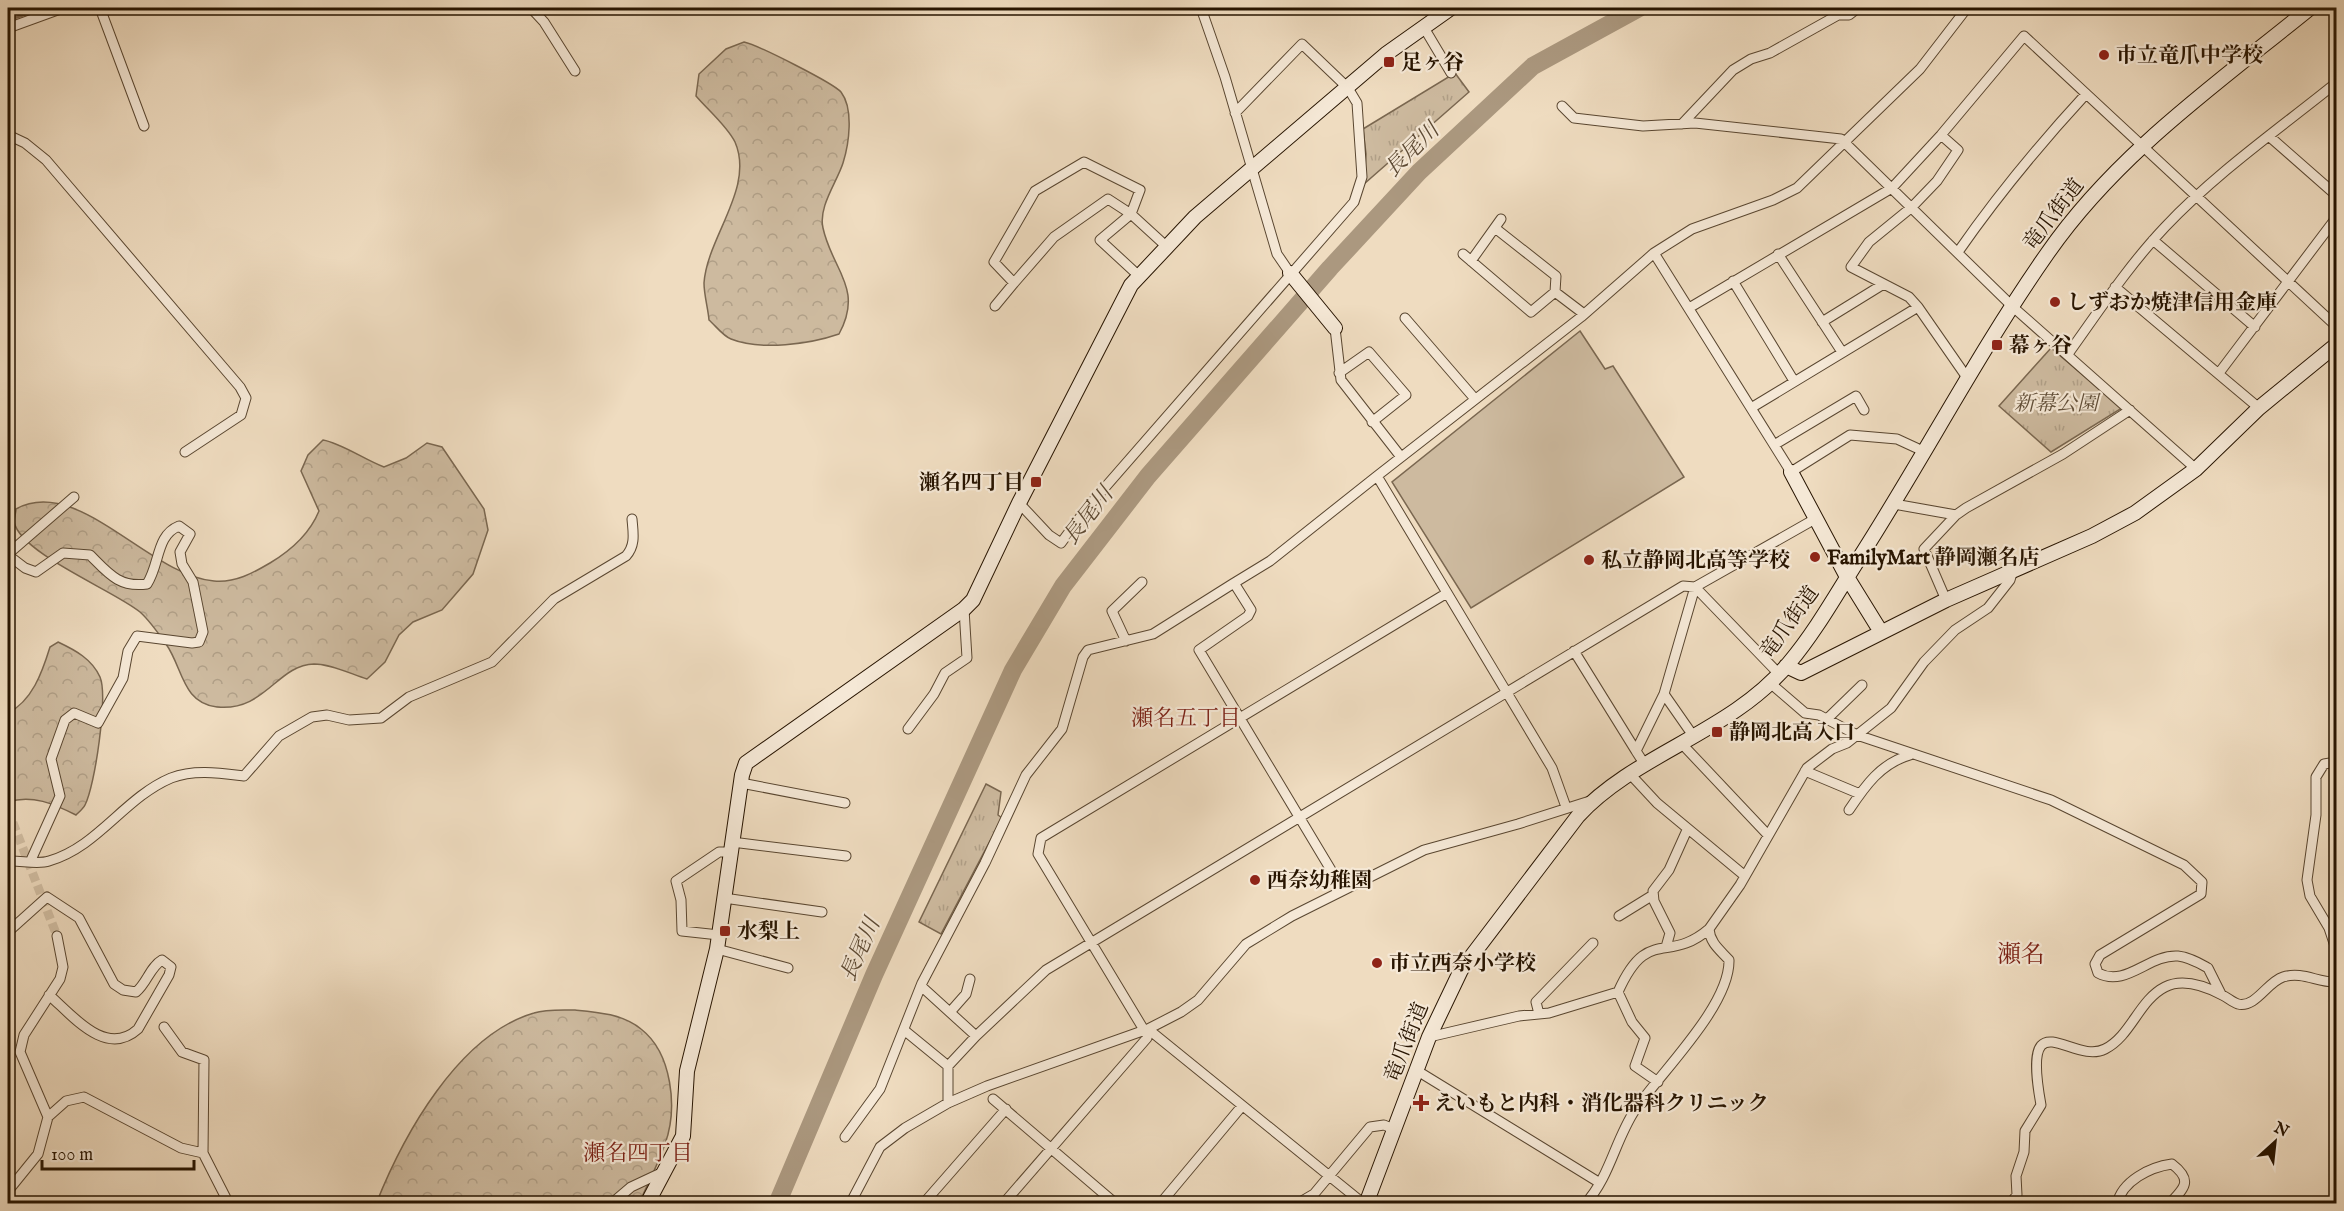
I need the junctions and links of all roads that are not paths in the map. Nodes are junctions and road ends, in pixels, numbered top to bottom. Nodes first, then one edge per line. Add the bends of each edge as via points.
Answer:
1 (63, 8) edge
2 (100, 8) edge
3 (531, 8) edge
4 (1200, 8) edge
5 (1451, 8) edge
6 (1858, 8) edge
7 (1967, 8) edge
8 (2310, 8) edge
9 (1434, 12) edge
10 (1423, 26) junction
11 (8, 28) edge
12 (575, 71) dead end
13 (1451, 73) dead end
14 (2337, 83) edge
15 (1348, 88) junction
16 (2086, 94) junction
17 (1562, 106) dead end
18 (1235, 113) junction
19 (1682, 124) junction
20 (144, 126) dead end
21 (8, 135) edge
22 (1941, 135) junction
23 (2270, 137) junction
24 (1846, 142) junction
25 (2142, 145) junction
26 (1251, 170) junction
27 (1892, 188) junction
28 (2197, 195) junction
29 (2337, 195) edge
30 (1912, 207) junction
31 (1131, 214) junction
32 (2337, 218) edge
33 (1501, 219) dead end
34 (1495, 228) junction
35 (2153, 240) junction
36 (1166, 246) junction
37 (1958, 252) junction
38 (1654, 253) junction
39 (1463, 254) dead end
40 (1778, 254) junction
41 (1471, 261) junction
42 (1290, 273) junction
43 (1139, 276) junction
44 (1733, 281) junction
45 (2290, 282) junction
46 (1014, 283) junction
47 (1882, 285) junction
48 (2115, 287) junction
49 (1555, 292) junction
50 (995, 306) dead end
51 (1918, 307) junction
52 (2013, 307) junction
53 (1689, 308) junction
54 (1584, 314) junction
55 (1405, 318) dead end
56 (1822, 322) junction
57 (2337, 326) edge
58 (2254, 327) junction
59 (1335, 328) joint
60 (2337, 345) edge
61 (1842, 352) junction
62 (2068, 354) junction
63 (1339, 373) junction
64 (2219, 373) junction
65 (1968, 379) junction
66 (1794, 381) junction
67 (1475, 399) junction
68 (1751, 408) junction
69 (2259, 408) junction
70 (1864, 410) dead end
71 (2130, 410) junction
72 (1372, 422) junction
73 (1774, 445) junction
74 (185, 452) dead end
75 (1923, 452) junction
76 (1401, 457) junction
77 (2196, 469) junction
78 (1791, 472) junction
79 (1377, 476) junction
80 (74, 496) dead end
81 (1019, 502) junction
82 (1894, 504) junction
83 (1956, 515) junction
84 (632, 519) dead end
85 (1815, 519) junction
86 (8, 554) edge
87 (2013, 570) junction
88 (1847, 577) junction
89 (1142, 582) dead end
90 (1234, 583) junction
91 (1695, 586) junction
92 (1447, 593) junction
93 (1946, 600) junction
94 (964, 609) junction
95 (1881, 632) junction
96 (1126, 641) junction
97 (1574, 651) junction
98 (1778, 674) junction
99 (1862, 686) dead end
100 (1507, 691) junction
101 (1664, 693) junction
102 (1239, 717) junction
103 (1827, 719) junction
104 (908, 729) dead end
105 (1857, 735) junction
106 (1688, 741) junction
107 (1636, 751) junction
108 (1910, 754) junction
109 (2337, 762) edge
110 (1645, 765) junction
111 (1805, 771) junction
112 (1631, 776) junction
113 (741, 783) junction
114 (1860, 794) junction
115 (1593, 800) junction
116 (845, 803) dead end
117 (1566, 807) junction
118 (1849, 810) dead end
119 (1300, 817) junction
120 (1687, 830) junction
121 (1767, 834) junction
122 (732, 847) junction
123 (846, 856) dead end
124 (31, 860) junction
125 (8, 861) edge
126 (1745, 876) junction
127 (1343, 890) junction
128 (1653, 895) junction
129 (724, 897) junction
130 (822, 912) dead end
131 (1619, 916) dead end
132 (1709, 928) junction
133 (8, 932) edge
134 (719, 935) junction
135 (57, 936) tunnel mouth
136 (1093, 943) junction
137 (1593, 943) dead end
138 (1666, 947) junction
139 (717, 949) junction
140 (2337, 949) edge
141 (788, 968) dead end
142 (970, 979) dead end
143 (2337, 982) edge
144 (921, 986) junction
145 (1618, 992) junction
146 (2221, 994) junction
147 (49, 995) junction
148 (951, 1011) junction
149 (1539, 1014) junction
150 (164, 1027) dead end
151 (904, 1030) junction
152 (1146, 1030) junction
153 (975, 1036) junction
154 (1429, 1037) junction
155 (948, 1066) junction
156 (1416, 1070) junction
157 (1658, 1082) junction
158 (993, 1099) dead end
159 (948, 1103) junction
160 (1242, 1106) junction
161 (1005, 1108) junction
162 (48, 1118) junction
163 (1396, 1130) junction
164 (845, 1137) dead end
165 (1052, 1148) junction
166 (203, 1153) junction
167 (663, 1172) junction
168 (1329, 1178) junction
169 (1600, 1183) junction
170 (8, 1191) edge
171 (2014, 1202) edge
172 (230, 1203) edge
173 (610, 1203) edge
174 (648, 1203) edge
175 (850, 1203) edge
176 (924, 1203) edge
177 (1003, 1203) edge
178 (1116, 1203) edge
179 (1160, 1203) edge
180 (1297, 1203) edge
181 (1365, 1203) edge
182 (1585, 1203) edge
183 (2117, 1203) edge
184 (2169, 1203) edge

1 - 11 street
2 - 20 street
3 - 12 street via 544,21
4 - 18 street
5 - 9 street
6 - 19 street via 1733,70
7 - 24 street via 1920,69
8 - 25 street, 竜爪街道
9 - 10 street
10 - 13 street
10 - 15 street
14 - 23 street
15 - 18 street via 1302,44
15 - 26 street
15 - 42 street via 1357,103 1362,177 1354,202
16 - 22 street via 2024,36
16 - 25 street
16 - 37 street via 1995,198
17 - 19 street via 1574,118 1643,126
18 - 26 street
19 - 24 street
21 - 74 street via 46,160 240,387 246,398 241,415
22 - 27 street
22 - 30 street via 1958,150 1937,181
23 - 28 street
23 - 29 street
24 - 27 street
24 - 38 street via 1797,188 1692,229
25 - 28 street
25 - 52 street, 竜爪街道 via 2076,215
26 - 36 street
26 - 42 street via 1277,254
27 - 30 street
27 - 40 street
28 - 35 street
28 - 45 street
30 - 37 street
30 - 47 street via 1869,242 1851,267
31 - 36 street
31 - 43 street via 1100,240
31 - 46 street via 1108,199 1054,237
31 - 46 street via 1140,190 1084,162 1035,191 999,252 994,262
32 - 45 street
33 - 34 street
34 - 41 street
34 - 49 street via 1556,276
35 - 48 street
35 - 58 street
36 - 43 street
37 - 52 street
38 - 53 street
38 - 54 street
39 - 41 street
40 - 44 street
40 - 56 street
41 - 49 street via 1532,312
42 - 59 street
42 - 81 street via 1061,543
43 - 81 street via 1122,299
44 - 53 street
44 - 66 street
45 - 57 street
45 - 58 street
46 - 50 street
47 - 51 street via 1909,297
47 - 56 street
48 - 62 street
48 - 64 street
49 - 54 street
51 - 61 street
51 - 65 street
52 - 62 street
52 - 65 street, 竜爪街道
53 - 68 street
54 - 67 street
55 - 67 street
56 - 61 street
58 - 64 street
59 - 63 street
60 - 69 street
61 - 66 street
62 - 71 street
63 - 72 street
63 - 72 street via 1369,352 1406,395
64 - 69 street
65 - 75 street, 竜爪街道
66 - 68 street
67 - 76 street
68 - 73 street
69 - 77 street
70 - 73 street via 1856,396
71 - 77 street
71 - 83 street via 2063,454
72 - 76 street
73 - 78 street
75 - 78 street via 1898,440 1850,435
75 - 82 street, 竜爪街道
76 - 79 street
77 - 87 street via 2135,513
78 - 85 street
79 - 90 street via 1270,561
79 - 92 street
80 - 86 street
81 - 94 street via 973,600
82 - 83 street
82 - 88 street, 竜爪街道
83 - 93 street via 1924,549
84 - 124 street via 634,539 626,556 554,599 492,662 409,697 381,718 312,717 279,736 244,776 206,771 171,778 133,802 72,853 46,862
85 - 88 street
85 - 91 street
86 - 124 street via 36,572 63,554 90,555 112,577 132,586 147,584 156,570 162,540 169,530 179,526 190,534 180,552 193,582 203,632 199,642 192,643 137,636 123,678 98,723 74,713 66,720 51,759 60,796
87 - 93 street
87 - 105 street via 1988,608 1954,630 1924,662 1892,708
88 - 95 street
88 - 98 street, 竜爪街道
89 - 96 street via 1112,611
90 - 96 street via 1167,628
90 - 102 street via 1251,610 1248,616 1199,650
91 - 97 street via 1683,586
91 - 98 street
91 - 101 street
92 - 100 street
92 - 102 street
93 - 95 street
94 - 104 street via 967,658 945,672
94 - 113 street via 746,762
95 - 98 street via 1801,673
96 - 144 street via 1088,650 1083,657 1062,729 1026,775 986,863
97 - 100 street
97 - 107 street
98 - 103 street via 1805,712
98 - 106 street, 竜爪街道 via 1729,717
99 - 103 street
100 - 117 street via 1552,768
100 - 119 street
101 - 106 street
101 - 107 street
102 - 119 street
102 - 136 street via 1041,838 1038,854
103 - 105 street
105 - 108 street
105 - 111 street via 1818,758
106 - 110 street, 竜爪街道
106 - 121 street via 1754,824
107 - 110 street
108 - 114 street via 1890,763
108 - 146 street via 2050,800 2196,874 2202,882 2201,894 2100,955 2095,964 2098,973 2116,978 2160,958 2177,956 2208,968
109 - 140 street via 2324,764 2316,777 2316,815 2307,880 2310,896
110 - 112 street, 竜爪街道
111 - 114 street
111 - 121 street
112 - 115 street, 竜爪街道
112 - 120 street
113 - 116 street
113 - 122 street
114 - 118 street
115 - 117 street
115 - 154 street, 竜爪街道 via 1461,970
117 - 127 street via 1424,850
119 - 127 street
119 - 136 street
120 - 126 street
120 - 128 street
121 - 126 street
122 - 123 street
122 - 129 street
122 - 134 street via 676,881 682,931
124 - 125 street
126 - 132 street
127 - 152 street via 1246,944 1198,1000
128 - 131 street
128 - 138 street via 1670,933
129 - 130 street
129 - 134 street
132 - 138 street via 1695,941
132 - 157 street via 1710,937 1729,960 1730,971 1704,1022
133 - 147 street via 47,897 79,918 114,984 123,990 136,992 162,960 171,967 138,1029 118,1039 103,1039
134 - 139 street
135 - 147 street via 63,967
136 - 152 street
136 - 153 street via 1046,970
137 - 149 street via 1536,1002
138 - 145 street via 1650,949 1640,956 1628,968
139 - 141 street
139 - 167 street via 687,1071 683,1136
142 - 148 street via 966,994
143 - 146 street via 2305,974 2283,977 2245,1004 2236,1004
144 - 148 street
144 - 151 street
145 - 149 street
145 - 157 street via 1632,1022 1646,1038 1635,1065
146 - 171 street via 2191,983 2178,983 2164,988 2123,1035 2100,1052 2058,1041 2038,1049 2035,1060 2041,1105 2025,1131
147 - 162 street via 24,1035 20,1052
148 - 153 street
149 - 154 street
150 - 166 street via 182,1052 204,1060
151 - 155 street
151 - 164 street via 880,1089
152 - 159 street
152 - 160 street
152 - 165 street via 1147,1038
153 - 155 street
154 - 156 street, 竜爪街道
155 - 159 street
156 - 163 street, 竜爪街道
156 - 169 street
157 - 169 street via 1621,1134
158 - 161 street
159 - 175 street via 880,1148
160 - 168 street
160 - 179 street
161 - 165 street
161 - 176 street
162 - 166 street via 66,1101 84,1097 181,1148
162 - 170 street via 39,1154
163 - 168 street via 1384,1125 1370,1127
163 - 181 street, 竜爪街道
165 - 177 street
165 - 178 street
166 - 172 street
167 - 173 street via 631,1187
167 - 174 street
168 - 180 street via 1314,1194
168 - 181 street
169 - 182 street
183 - 184 street via 2129,1182 2172,1164 2186,1181

